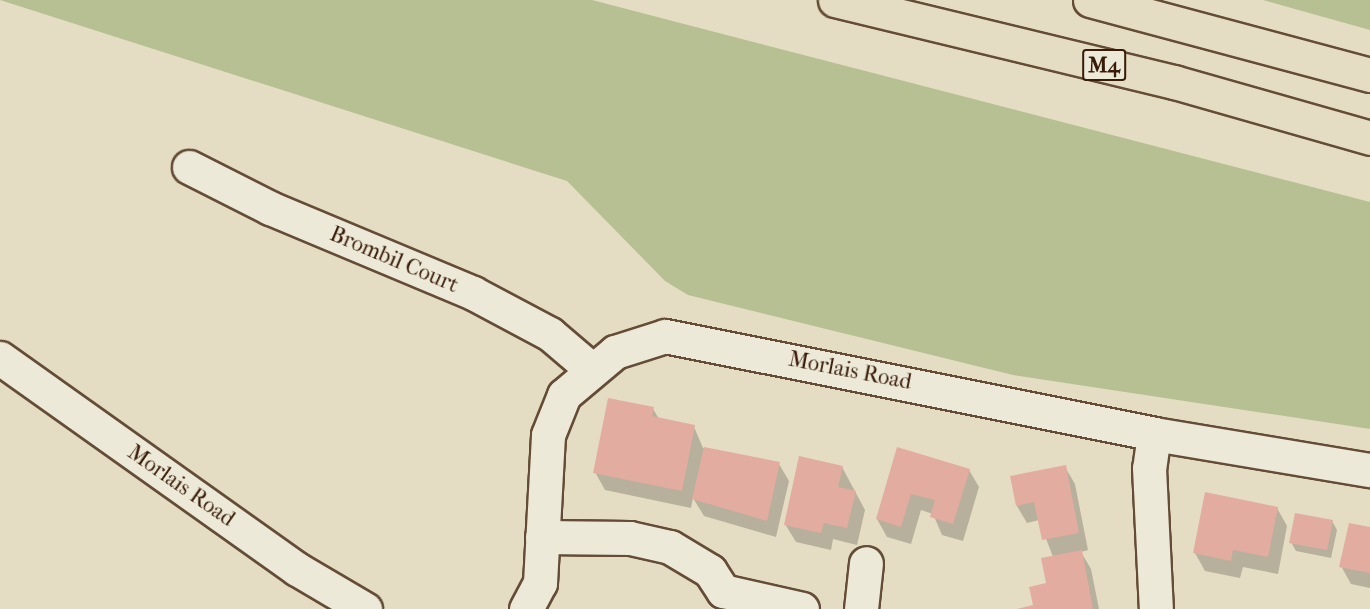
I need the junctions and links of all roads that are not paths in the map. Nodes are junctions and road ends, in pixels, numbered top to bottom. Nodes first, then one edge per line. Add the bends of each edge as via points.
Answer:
1 (835, 0) edge
2 (1090, 0) edge
3 (1370, 75) edge
4 (1370, 138) edge
5 (189, 167) dead end
6 (0, 358) edge
7 (590, 368) junction
8 (1154, 434) junction
9 (1370, 470) edge
10 (542, 537) junction
11 (866, 563) dead end
12 (721, 600) edge
13 (365, 609) edge
14 (526, 609) edge
15 (802, 609) edge
16 (861, 609) edge
17 (1156, 609) edge

1 - 4 highway, M4 via 1174,82
2 - 3 highway
5 - 7 street, Brombil Court via 270,208 473,293 550,334
6 - 13 street, Morlais Road via 297,569
7 - 8 street, Morlais Road via 615,352 665,336
7 - 10 street, Morlais Road via 564,395 548,435
8 - 9 street, Morlais Road
8 - 17 street via 1149,468
10 - 12 street via 630,538 670,547 710,571
10 - 14 street, Morlais Road via 540,583
11 - 16 street
12 - 15 street

